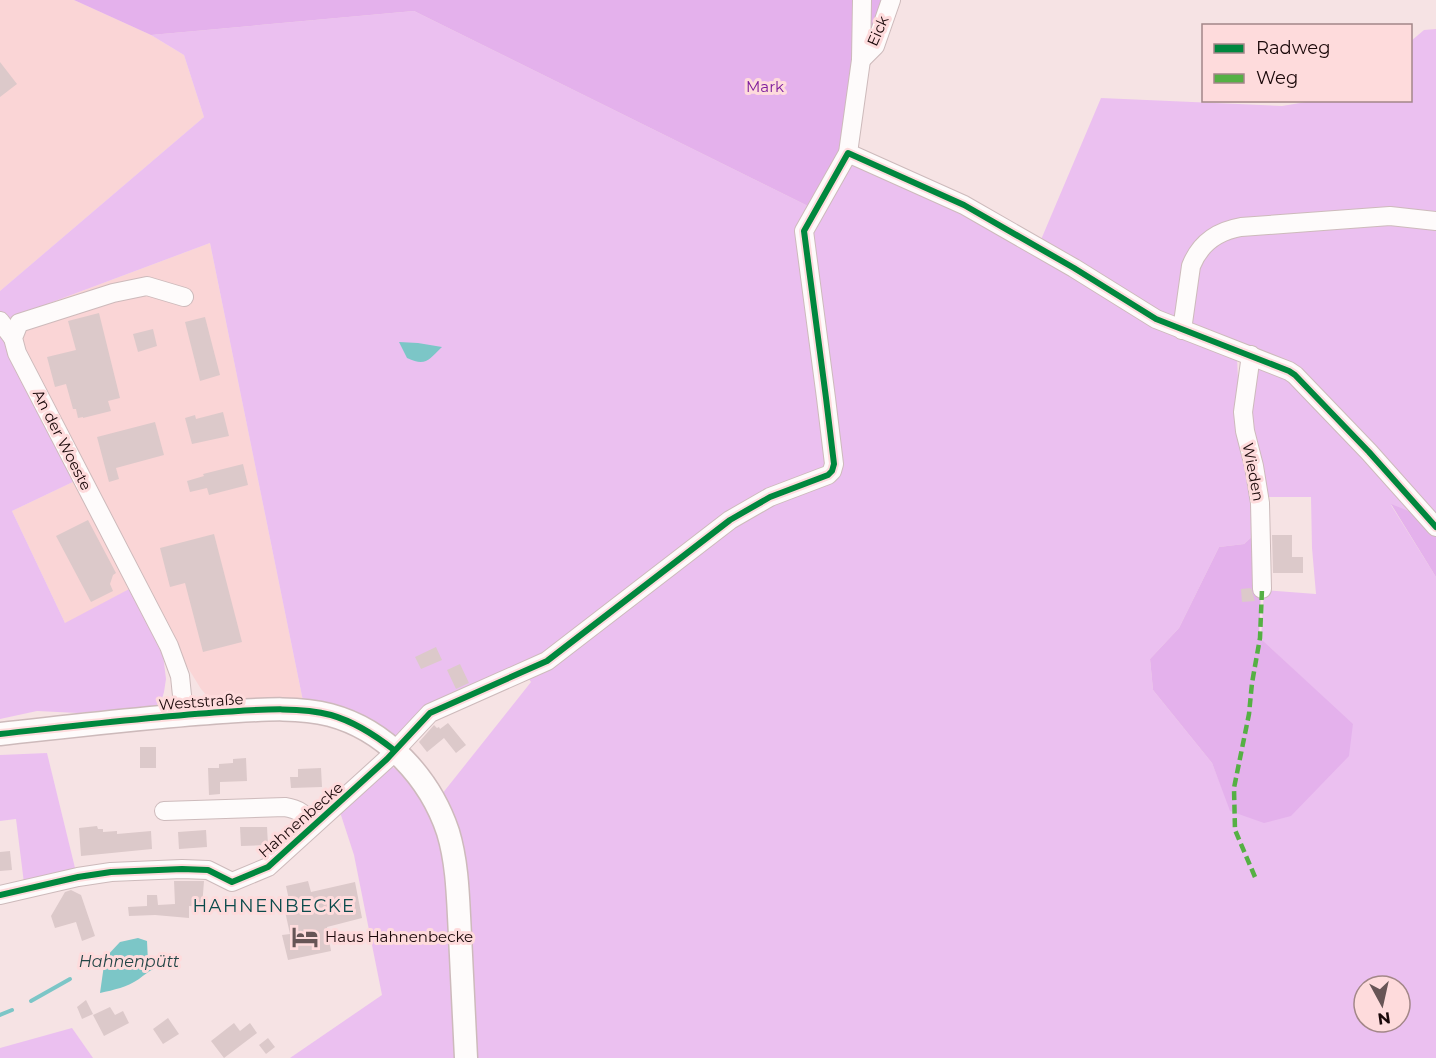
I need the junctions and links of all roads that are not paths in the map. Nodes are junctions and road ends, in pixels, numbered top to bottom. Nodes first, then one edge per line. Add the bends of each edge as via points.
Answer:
1 (862, 0) edge
2 (891, 0) edge
3 (861, 60) junction
4 (848, 153) junction
5 (1436, 221) edge
6 (184, 297) dead end
7 (0, 321) edge
8 (1182, 330) junction
9 (13, 338) junction
10 (1251, 355) junction
11 (1436, 527) edge
12 (1262, 589) dead end
13 (184, 715) junction
14 (0, 734) edge
15 (394, 750) junction
16 (164, 811) dead end
17 (313, 826) junction
18 (0, 895) edge
19 (466, 1058) edge

1 - 3 street
2 - 3 street, Eick via 875,46
3 - 4 street
4 - 8 street via 964,205 1156,319
4 - 15 street, Hahnenbecke via 804,231 828,409 832,471 770,497 730,520 547,661 430,713
5 - 8 street via 1390,216 1241,227 1221,232 1201,248 1191,266
6 - 9 street via 147,286 113,293 20,323
7 - 9 street, An der Woeste
8 - 10 street
9 - 13 street, An der Woeste via 17,353 169,646 180,676
10 - 11 street via 1295,375
10 - 12 street, Wieden via 1243,412 1260,503
13 - 14 main road, Weststraße
13 - 15 main road, Weststraße via 314,712 362,728
15 - 17 street, Hahnenbecke
15 - 19 main road, Weststraße via 429,792 448,834 458,895
16 - 17 street via 285,807 302,812
17 - 18 street, Hahnenbecke via 268,867 232,882 208,870 111,872

